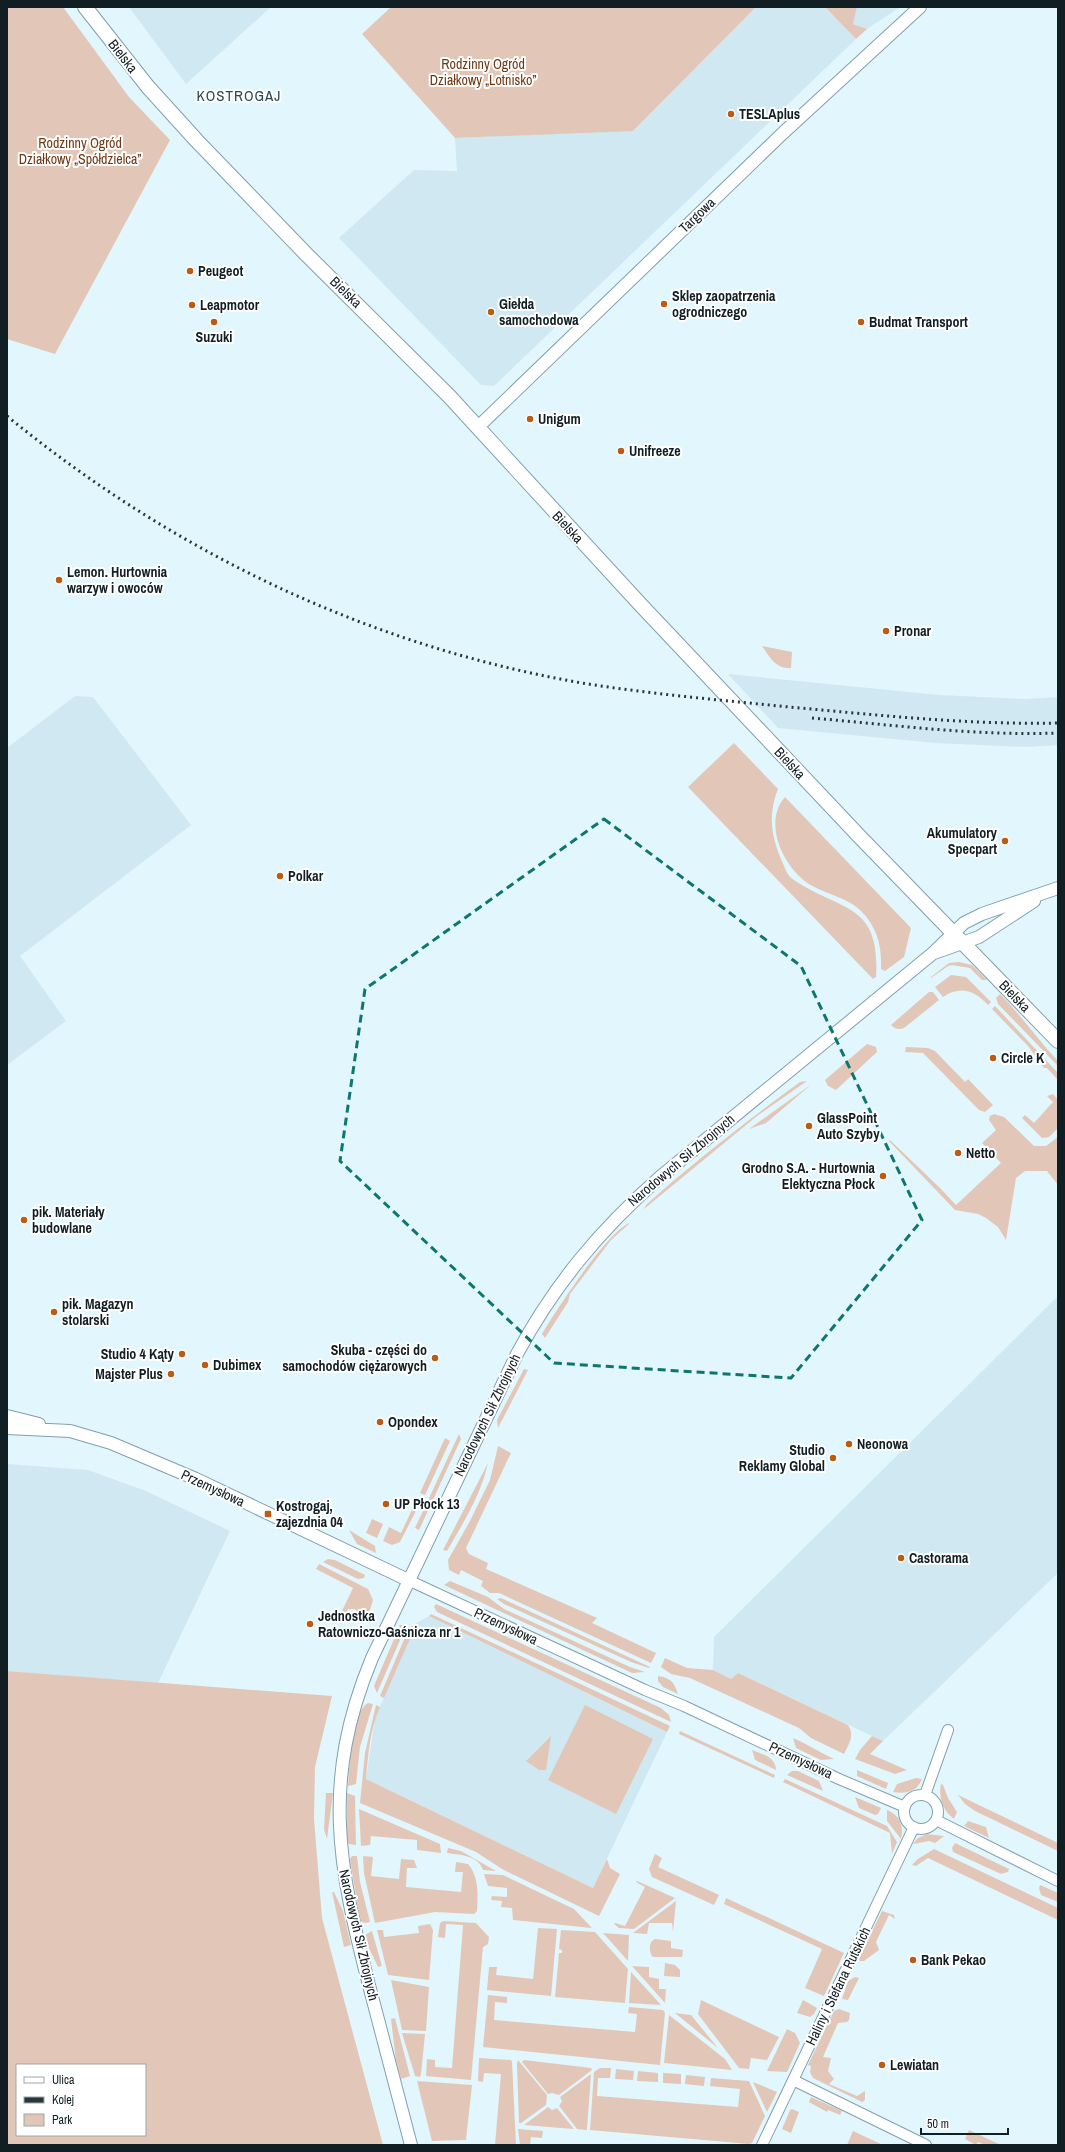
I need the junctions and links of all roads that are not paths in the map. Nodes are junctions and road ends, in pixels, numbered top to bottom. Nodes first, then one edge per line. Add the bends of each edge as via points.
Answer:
1 (85, 7) edge
2 (920, 7) edge
3 (478, 427) junction
4 (1058, 888) edge
5 (1045, 894) junction
6 (953, 932) junction
7 (964, 943) junction
8 (932, 954) junction
9 (1058, 1041) edge
10 (7, 1416) edge
11 (7, 1428) edge
12 (63, 1430) junction
13 (408, 1580) junction
14 (948, 1730) dead end
15 (925, 1796) junction
16 (905, 1807) junction
17 (936, 1820) junction
18 (914, 1827) junction
19 (1058, 1881) edge
20 (793, 2080) junction
21 (411, 2145) edge
22 (762, 2145) edge
23 (926, 2145) edge

1 - 3 main road, Bielska via 148,87 197,141
2 - 3 street, Targowa via 783,133
3 - 6 main road, Bielska via 732,702
4 - 5 street
5 - 6 street, Narodowych Sił Zbrojnych via 982,914
5 - 7 street, Narodowych Sił Zbrojnych via 994,929
6 - 7 main road, Bielska
6 - 8 street, Narodowych Sił Zbrojnych
7 - 8 street, Narodowych Sił Zbrojnych
7 - 9 main road, Bielska
8 - 13 street, Narodowych Sił Zbrojnych via 628,1204 590,1245 528,1334
10 - 12 street, Przemysłowa
11 - 12 street, Przemysłowa
12 - 13 street, Przemysłowa via 78,1432 126,1448
13 - 16 street, Przemysłowa
13 - 21 street, Narodowych Sił Zbrojnych via 364,1678 351,1716 342,1766 339,1827 351,1912
14 - 15 street
15 - 16 street via 913,1797
15 - 17 street via 931,1798 937,1808
16 - 18 street via 905,1819
17 - 18 street via 926,1828
17 - 19 street
18 - 20 street, Haliny i Stefana Rutskich
20 - 22 street, Haliny i Stefana Rutskich
20 - 23 street

